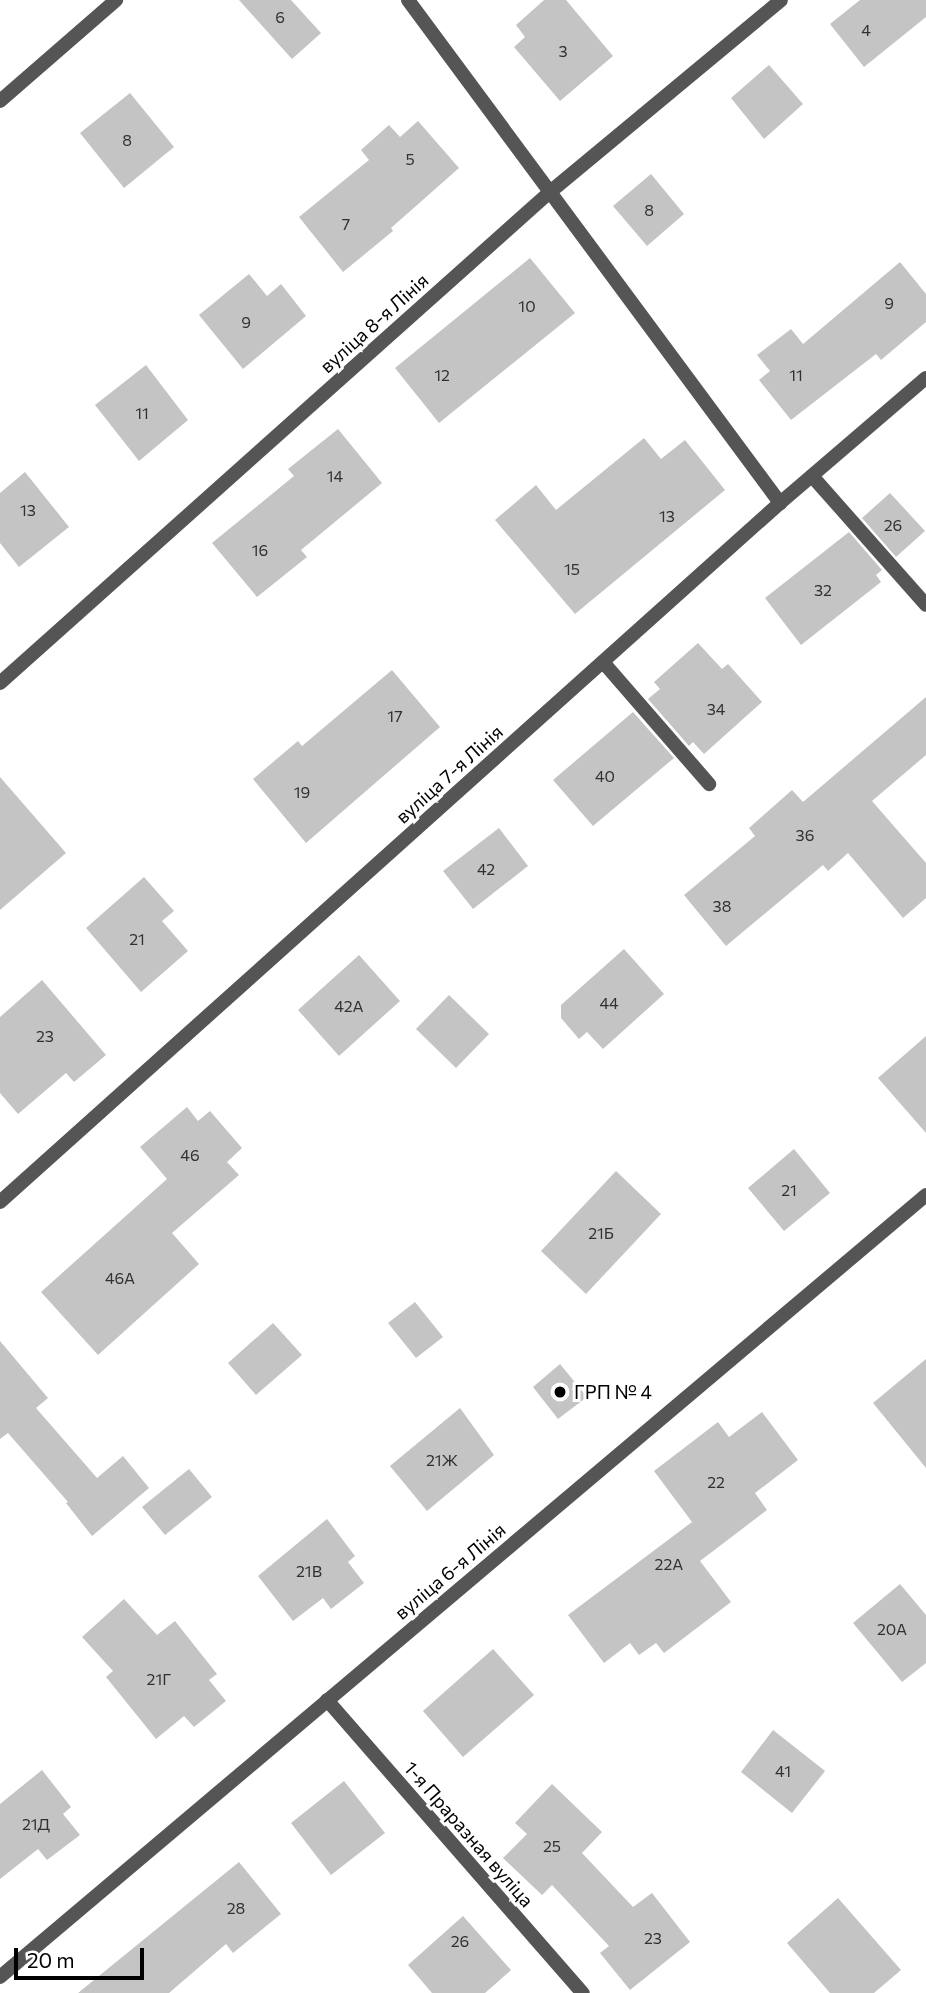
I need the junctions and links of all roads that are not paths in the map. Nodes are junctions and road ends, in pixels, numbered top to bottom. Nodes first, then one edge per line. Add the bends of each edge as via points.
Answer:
1 (116, 0) edge
2 (408, 0) edge
3 (781, 0) edge
4 (0, 101) edge
5 (550, 192) junction
6 (926, 379) edge
7 (812, 476) junction
8 (780, 503) junction
9 (926, 606) edge
10 (603, 662) junction
11 (0, 683) edge
12 (709, 784) dead end
13 (926, 1195) edge
14 (0, 1202) edge
15 (327, 1700) junction
16 (0, 1977) edge
17 (583, 1993) edge

1 - 4 street
2 - 5 street
3 - 5 street, вуліца 8-я Лінія
5 - 8 street
5 - 11 street, вуліца 8-я Лінія
6 - 7 street, вуліца 7-я Лінія
7 - 8 street, вуліца 7-я Лінія
7 - 9 street
8 - 10 street, вуліца 7-я Лінія
10 - 12 street
10 - 14 street, вуліца 7-я Лінія
13 - 15 street, вуліца 6-я Лінія
15 - 16 street, вуліца 6-я Лінія
15 - 17 street, 1-я Праразная вуліца

